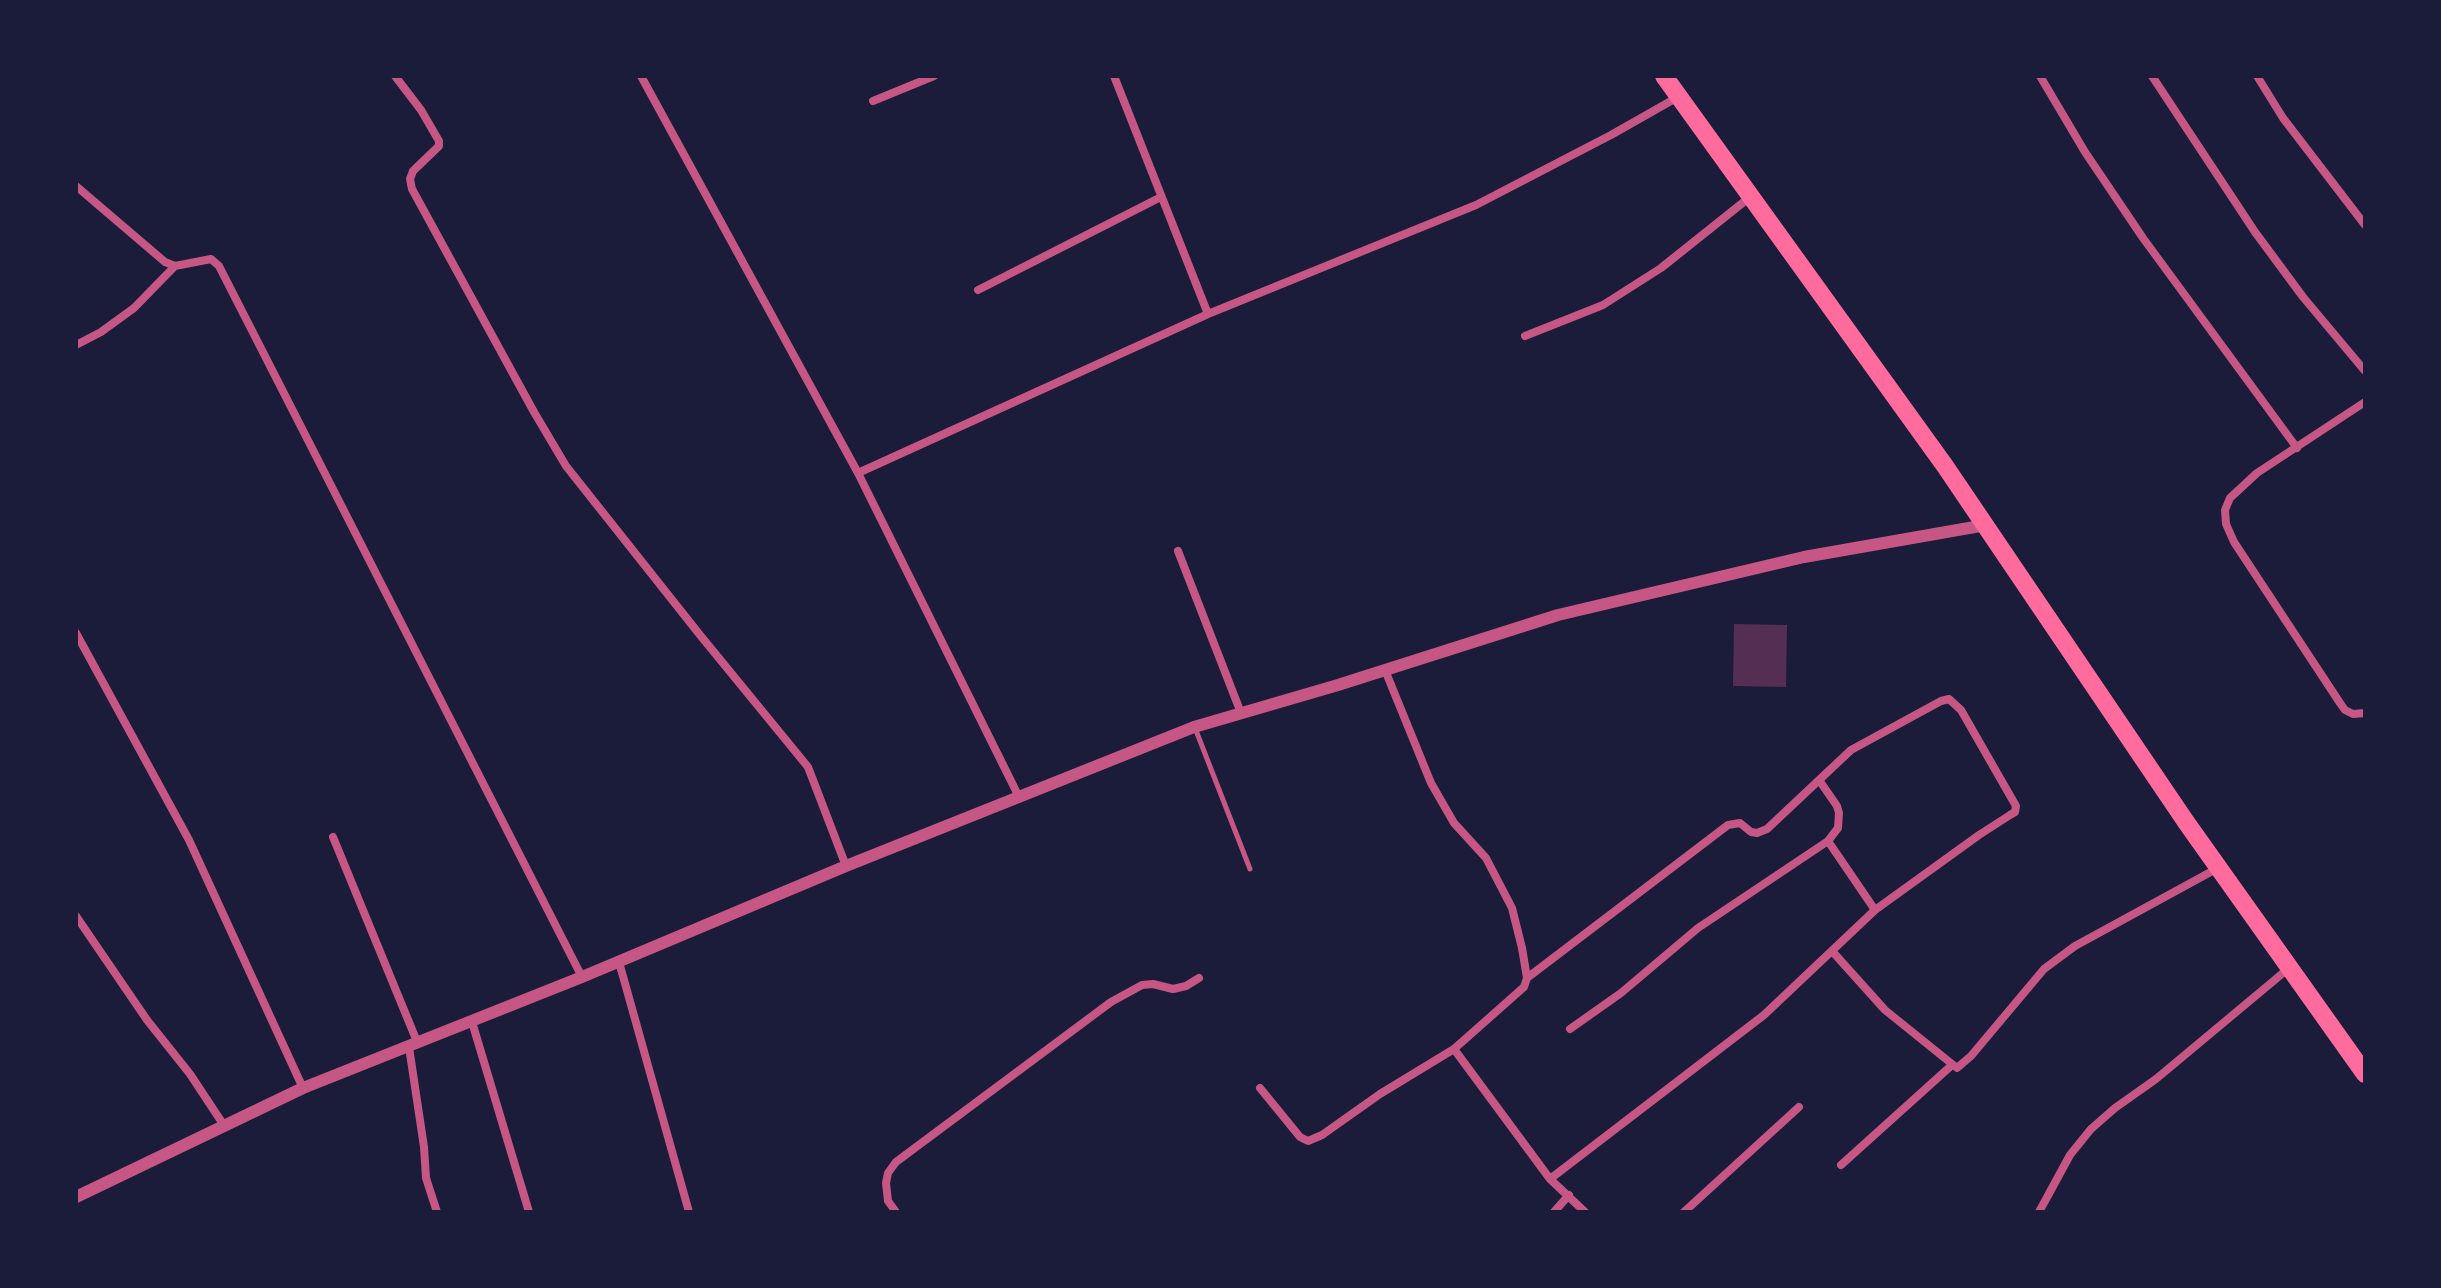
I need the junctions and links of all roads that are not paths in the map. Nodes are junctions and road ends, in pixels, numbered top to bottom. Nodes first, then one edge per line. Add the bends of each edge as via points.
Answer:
1 (395, 76) edge
2 (641, 76) edge
3 (934, 76) edge
4 (1114, 76) edge
5 (1664, 76) edge
6 (2040, 76) edge
7 (2152, 76) edge
8 (2257, 76) edge
9 (1679, 96) junction
10 (873, 101) dead end
11 (76, 186) edge
12 (1751, 196) junction
13 (1161, 197) junction
14 (2365, 225) edge
15 (175, 266) junction
16 (978, 290) dead end
17 (1208, 314) junction
18 (1525, 336) dead end
19 (76, 345) edge
20 (2365, 371) edge
21 (2365, 402) edge
22 (2297, 448) junction
23 (858, 473) junction
24 (1986, 525) junction
25 (1178, 551) dead end
26 (76, 633) edge
27 (1385, 670) junction
28 (1241, 713) junction
29 (2365, 713) edge
30 (1194, 727) junction
31 (1819, 780) junction
32 (1019, 797) junction
33 (333, 837) dead end
34 (1828, 841) junction
35 (846, 866) junction
36 (2218, 868) junction
37 (1250, 869) dead end
38 (1875, 910) junction
39 (76, 916) edge
40 (1832, 951) junction
41 (619, 962) junction
42 (2289, 968) junction
43 (582, 977) junction
44 (1199, 978) dead end
45 (1527, 978) junction
46 (472, 1022) junction
47 (1570, 1029) dead end
48 (413, 1045) junction
49 (1454, 1049) junction
50 (1952, 1065) junction
51 (2365, 1074) edge
52 (303, 1088) junction
53 (1260, 1088) dead end
54 (1799, 1107) dead end
55 (223, 1124) junction
56 (1841, 1165) dead end
57 (1550, 1179) junction
58 (1569, 1195) junction
59 (76, 1197) edge
60 (437, 1212) edge
61 (529, 1212) edge
62 (689, 1212) edge
63 (896, 1212) edge
64 (1554, 1212) edge
65 (1585, 1212) edge
66 (1684, 1212) edge
67 (2039, 1212) edge

1 - 35 street via 439,141 413,171 412,189 534,412 566,466 808,767
2 - 23 street
3 - 10 street
4 - 13 street
5 - 9 highway
6 - 22 street via 2143,238
7 - 20 street via 2255,232
8 - 14 street
9 - 12 highway
9 - 17 street via 1476,205
11 - 15 street
12 - 18 street via 1661,268 1603,305
12 - 24 highway
13 - 16 street
13 - 17 street
15 - 19 street via 134,308
15 - 43 street via 211,259 219,266
17 - 23 street
21 - 22 street
22 - 29 street via 2230,498 2226,524 2345,710
23 - 32 street
24 - 27 street via 1710,578 1558,615
24 - 36 highway
25 - 28 street
26 - 52 street via 189,840
27 - 28 street
27 - 45 street via 1431,783 1454,823 1486,858 1512,908
28 - 30 street
30 - 32 street
30 - 37 lane
31 - 34 street via 1839,813 1838,828
31 - 38 street via 1851,750 1949,699 1961,710 2016,806 2015,812
31 - 45 street via 1762,832 1751,832 1740,823 1728,825
32 - 35 street
33 - 48 street
34 - 38 street
34 - 47 street via 1698,928
35 - 41 street
36 - 42 highway
36 - 50 street via 2075,946 2044,969 1963,1065
38 - 40 street
39 - 55 street
40 - 50 street via 1885,1010
40 - 57 street via 1764,1015
41 - 43 street
41 - 62 street
42 - 51 highway
42 - 67 street via 2091,1129
43 - 46 street
44 - 63 street via 1173,989 1142,985 1111,1002 896,1162 886,1183
45 - 49 street via 1517,995
46 - 48 street
46 - 61 street
48 - 52 street
48 - 60 street via 426,1178
49 - 53 street via 1308,1141
49 - 57 street
50 - 56 street
52 - 55 street
54 - 66 street
55 - 59 street
57 - 58 street
58 - 64 street
58 - 65 street

